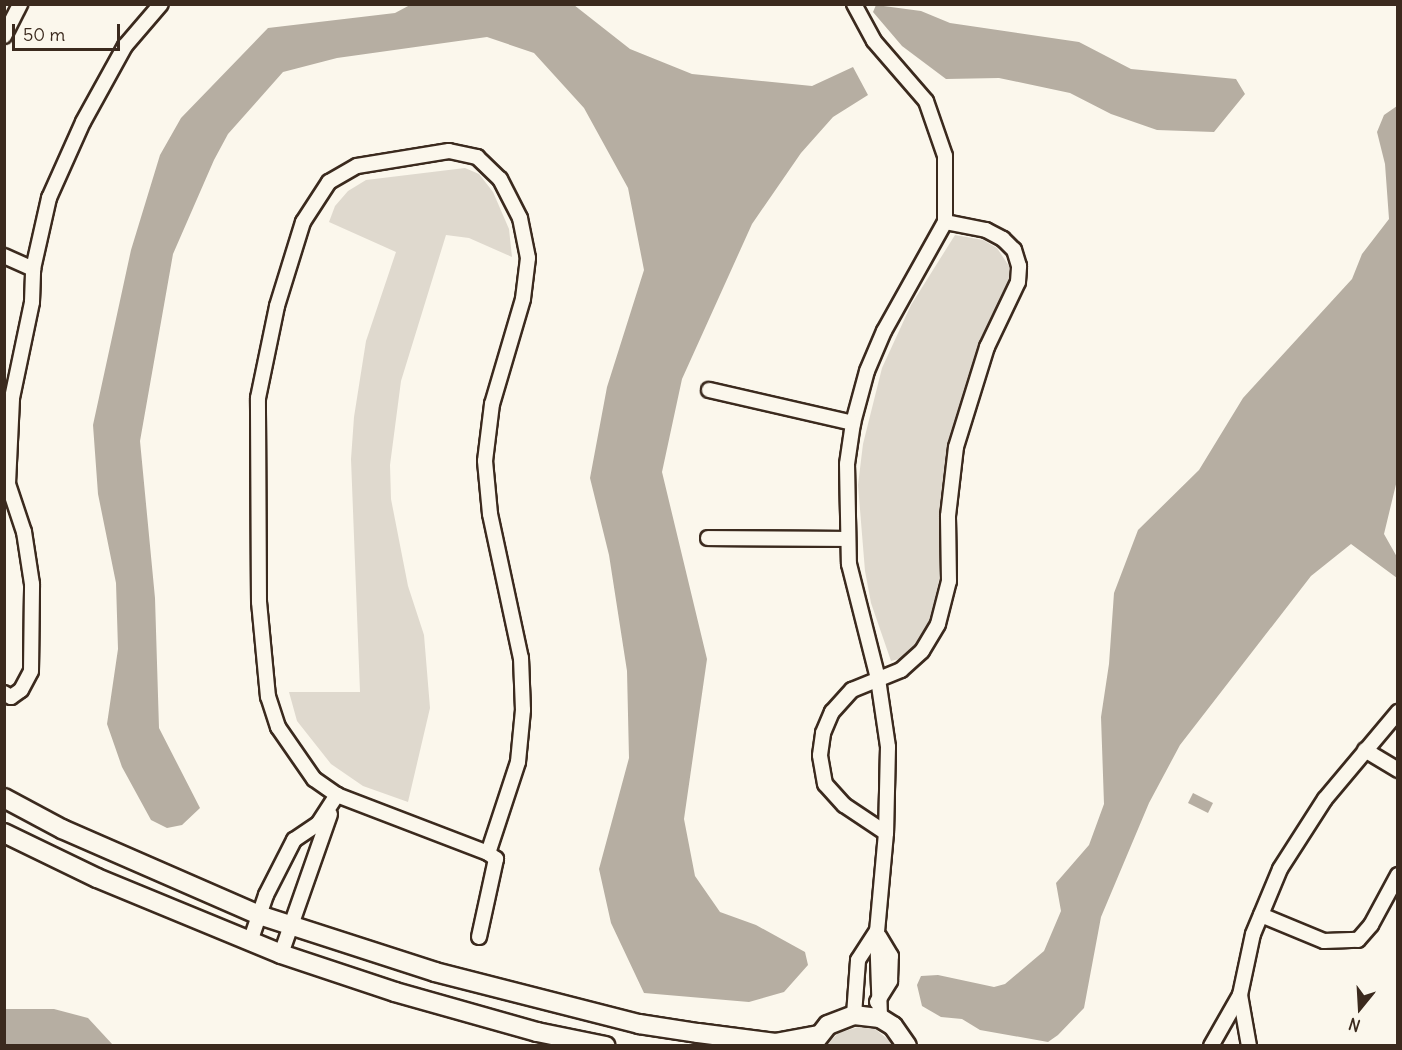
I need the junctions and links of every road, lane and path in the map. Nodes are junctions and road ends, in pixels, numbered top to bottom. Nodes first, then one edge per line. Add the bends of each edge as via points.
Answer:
1 (20, 4) edge
2 (161, 4) edge
3 (854, 4) edge
4 (4, 36) edge
5 (945, 222) junction
6 (4, 256) edge
7 (33, 269) junction
8 (709, 390) dead end
9 (853, 423) junction
10 (6, 482) edge
11 (708, 538) dead end
12 (847, 539) junction
13 (878, 679) junction
14 (4, 693) edge
15 (1398, 712) edge
16 (1365, 750) junction
17 (1398, 770) edge
18 (337, 795) junction
19 (4, 798) edge
20 (4, 833) edge
21 (886, 833) junction
22 (488, 853) junction
23 (1398, 875) edge
24 (259, 915) junction
25 (1261, 915) junction
26 (289, 927) junction
27 (877, 931) junction
28 (479, 937) dead end
29 (250, 942) junction
30 (281, 954) junction
31 (1240, 995) junction
32 (878, 1011) junction
33 (854, 1015) junction
34 (815, 1040) edge
35 (606, 1046) edge
36 (907, 1046) edge
37 (1211, 1046) edge
38 (1249, 1046) edge

1 - 4 street
2 - 7 street via 125,46 61,166 49,198
3 - 5 street via 874,41 926,101 945,156
5 - 9 street via 884,330
5 - 13 street via 986,230 1003,239 1014,250 1018,282 987,347 956,447 948,516 949,581 938,624 921,651 901,670
6 - 7 street
7 - 10 street via 32,302 12,398
8 - 9 street
9 - 12 street via 847,464
10 - 14 street via 24,532 32,584 31,671 21,690 11,697
11 - 12 street
12 - 13 street via 849,564
13 - 21 street via 888,747
13 - 21 street via 852,690 832,712 823,733 820,755 825,784 844,806
15 - 16 street
16 - 17 street
16 - 25 street via 1325,799 1280,869
18 - 22 street
18 - 22 street via 314,779 290,746 278,727 268,697 259,602 258,398 277,306 300,233 329,182 357,166 449,151 477,157 500,179 520,218 528,258 523,299 492,404 484,461 490,514 521,658 523,710 518,762
18 - 24 street via 318,824 294,840
18 - 26 street
19 - 24 street via 62,830
20 - 29 street via 97,878
21 - 27 street
22 - 28 street via 496,859 496,872
23 - 25 street via 1371,925 1358,940 1324,940
24 - 26 street
24 - 29 street
25 - 31 street
26 - 30 street
26 - 34 street via 435,972 639,1024 775,1043
27 - 32 street via 891,956 890,981
27 - 33 street via 858,960
29 - 30 street
30 - 35 street via 406,996 537,1032
31 - 37 street
31 - 38 street
32 - 33 street
32 - 36 street
33 - 34 street via 840,1018

